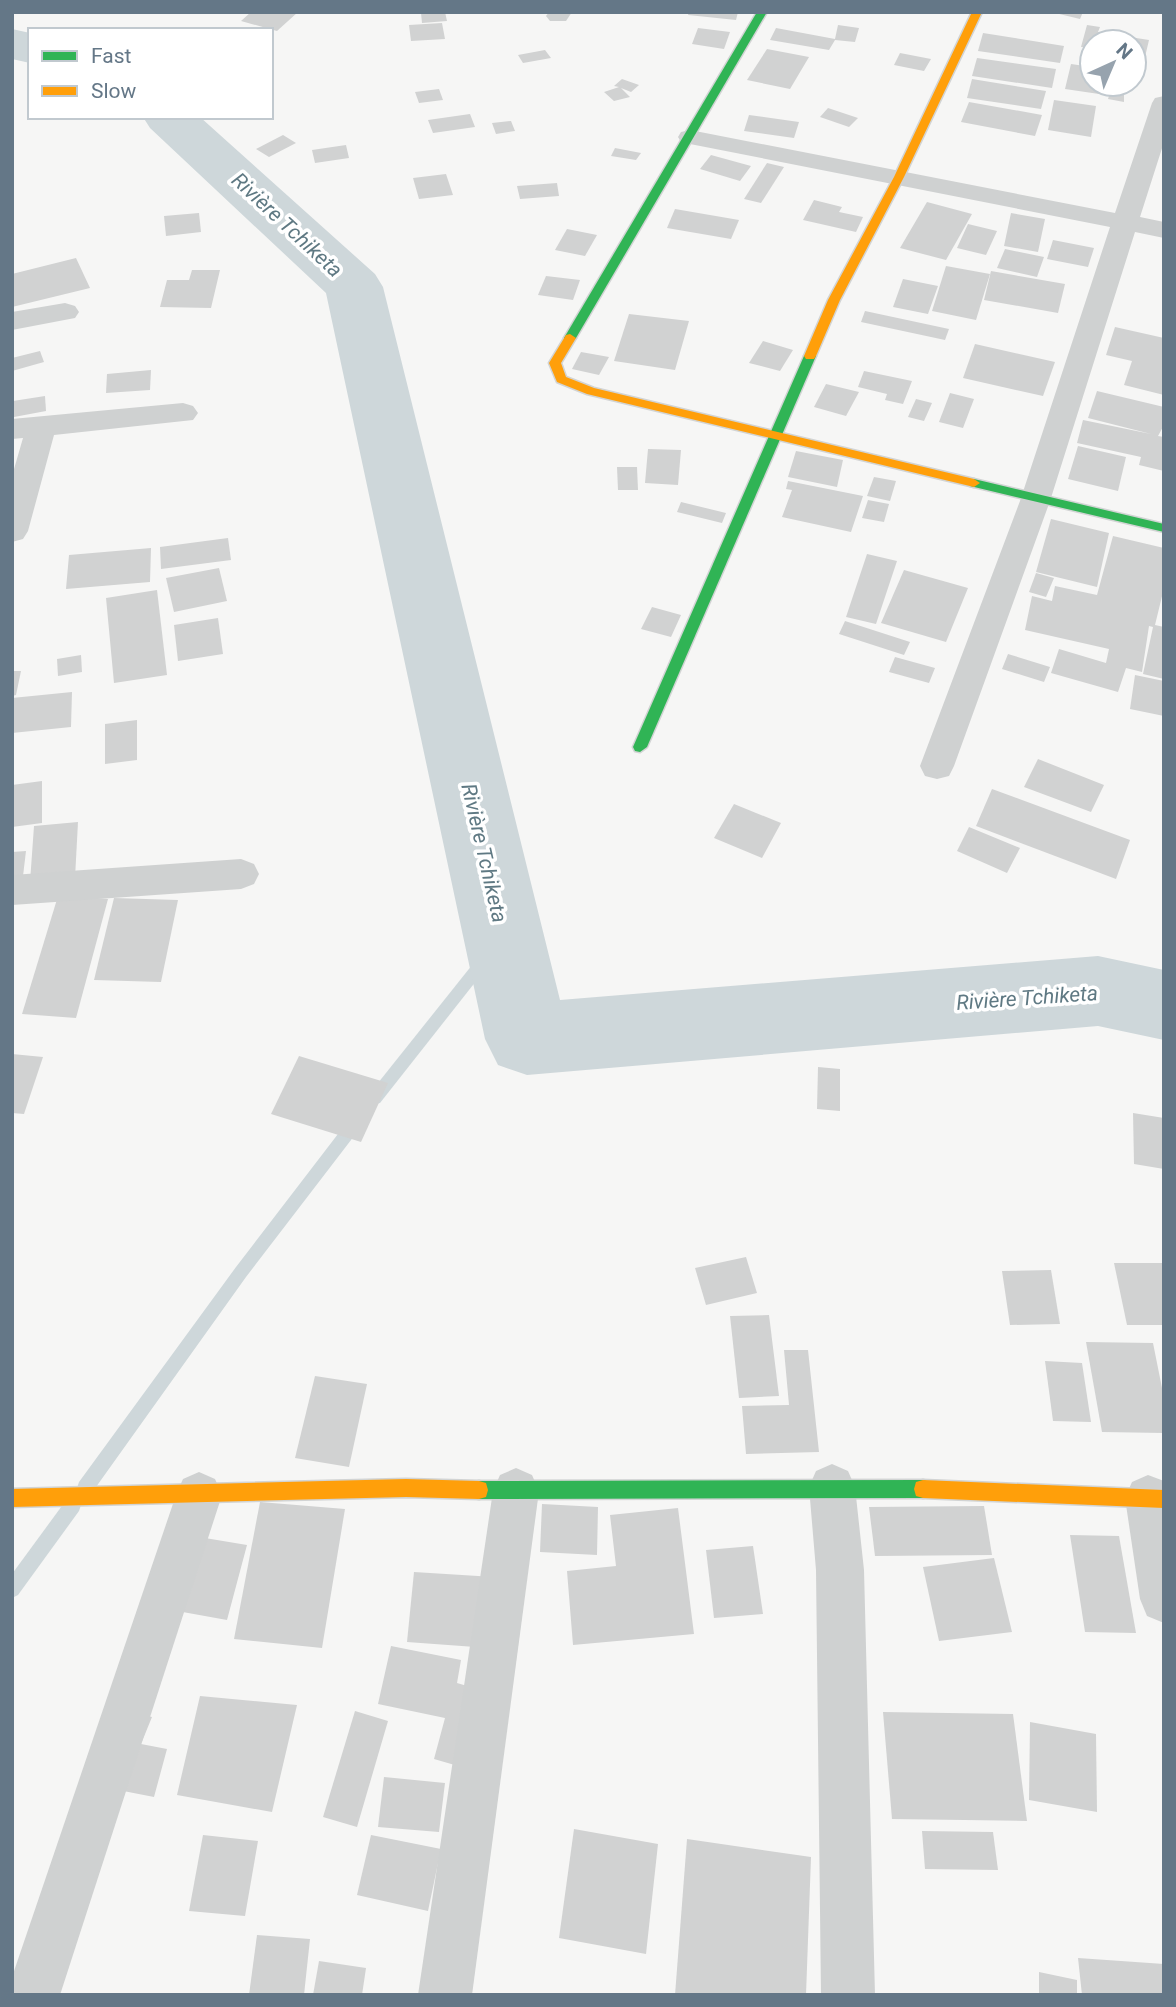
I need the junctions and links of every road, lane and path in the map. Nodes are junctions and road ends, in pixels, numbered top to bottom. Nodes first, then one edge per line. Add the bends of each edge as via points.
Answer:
1 (762, 12) edge
2 (977, 12) edge
3 (1164, 103) edge
4 (690, 137) junction
5 (899, 177) junction
6 (1126, 223) junction
7 (1164, 230) edge
8 (65, 312) dead end
9 (12, 321) edge
10 (183, 413) dead end
11 (26, 428) edge
12 (776, 438) junction
13 (1035, 500) junction
14 (1164, 528) edge
15 (12, 531) edge
16 (640, 747) dead end
17 (937, 766) dead end
18 (241, 874) dead end
19 (12, 890) edge
20 (832, 1487) junction
21 (516, 1490) junction
22 (199, 1495) junction
23 (12, 1498) edge
24 (1156, 1499) edge
25 (1164, 1599) edge
26 (33, 1995) edge
27 (445, 1995) edge
28 (848, 1995) edge

1 - 4 street
2 - 5 street
3 - 6 street
4 - 5 street
4 - 12 street via 555,363 556,371 561,379 580,388
5 - 6 street
5 - 12 street via 834,300
6 - 7 street
6 - 13 street
8 - 9 street
10 - 11 street
11 - 15 street
12 - 13 street
12 - 16 street
13 - 14 street
13 - 17 street
18 - 19 street
20 - 21 street
20 - 24 street
20 - 28 street via 840,1570
21 - 22 street via 406,1488
21 - 27 street
22 - 23 street
22 - 26 street
24 - 25 street

